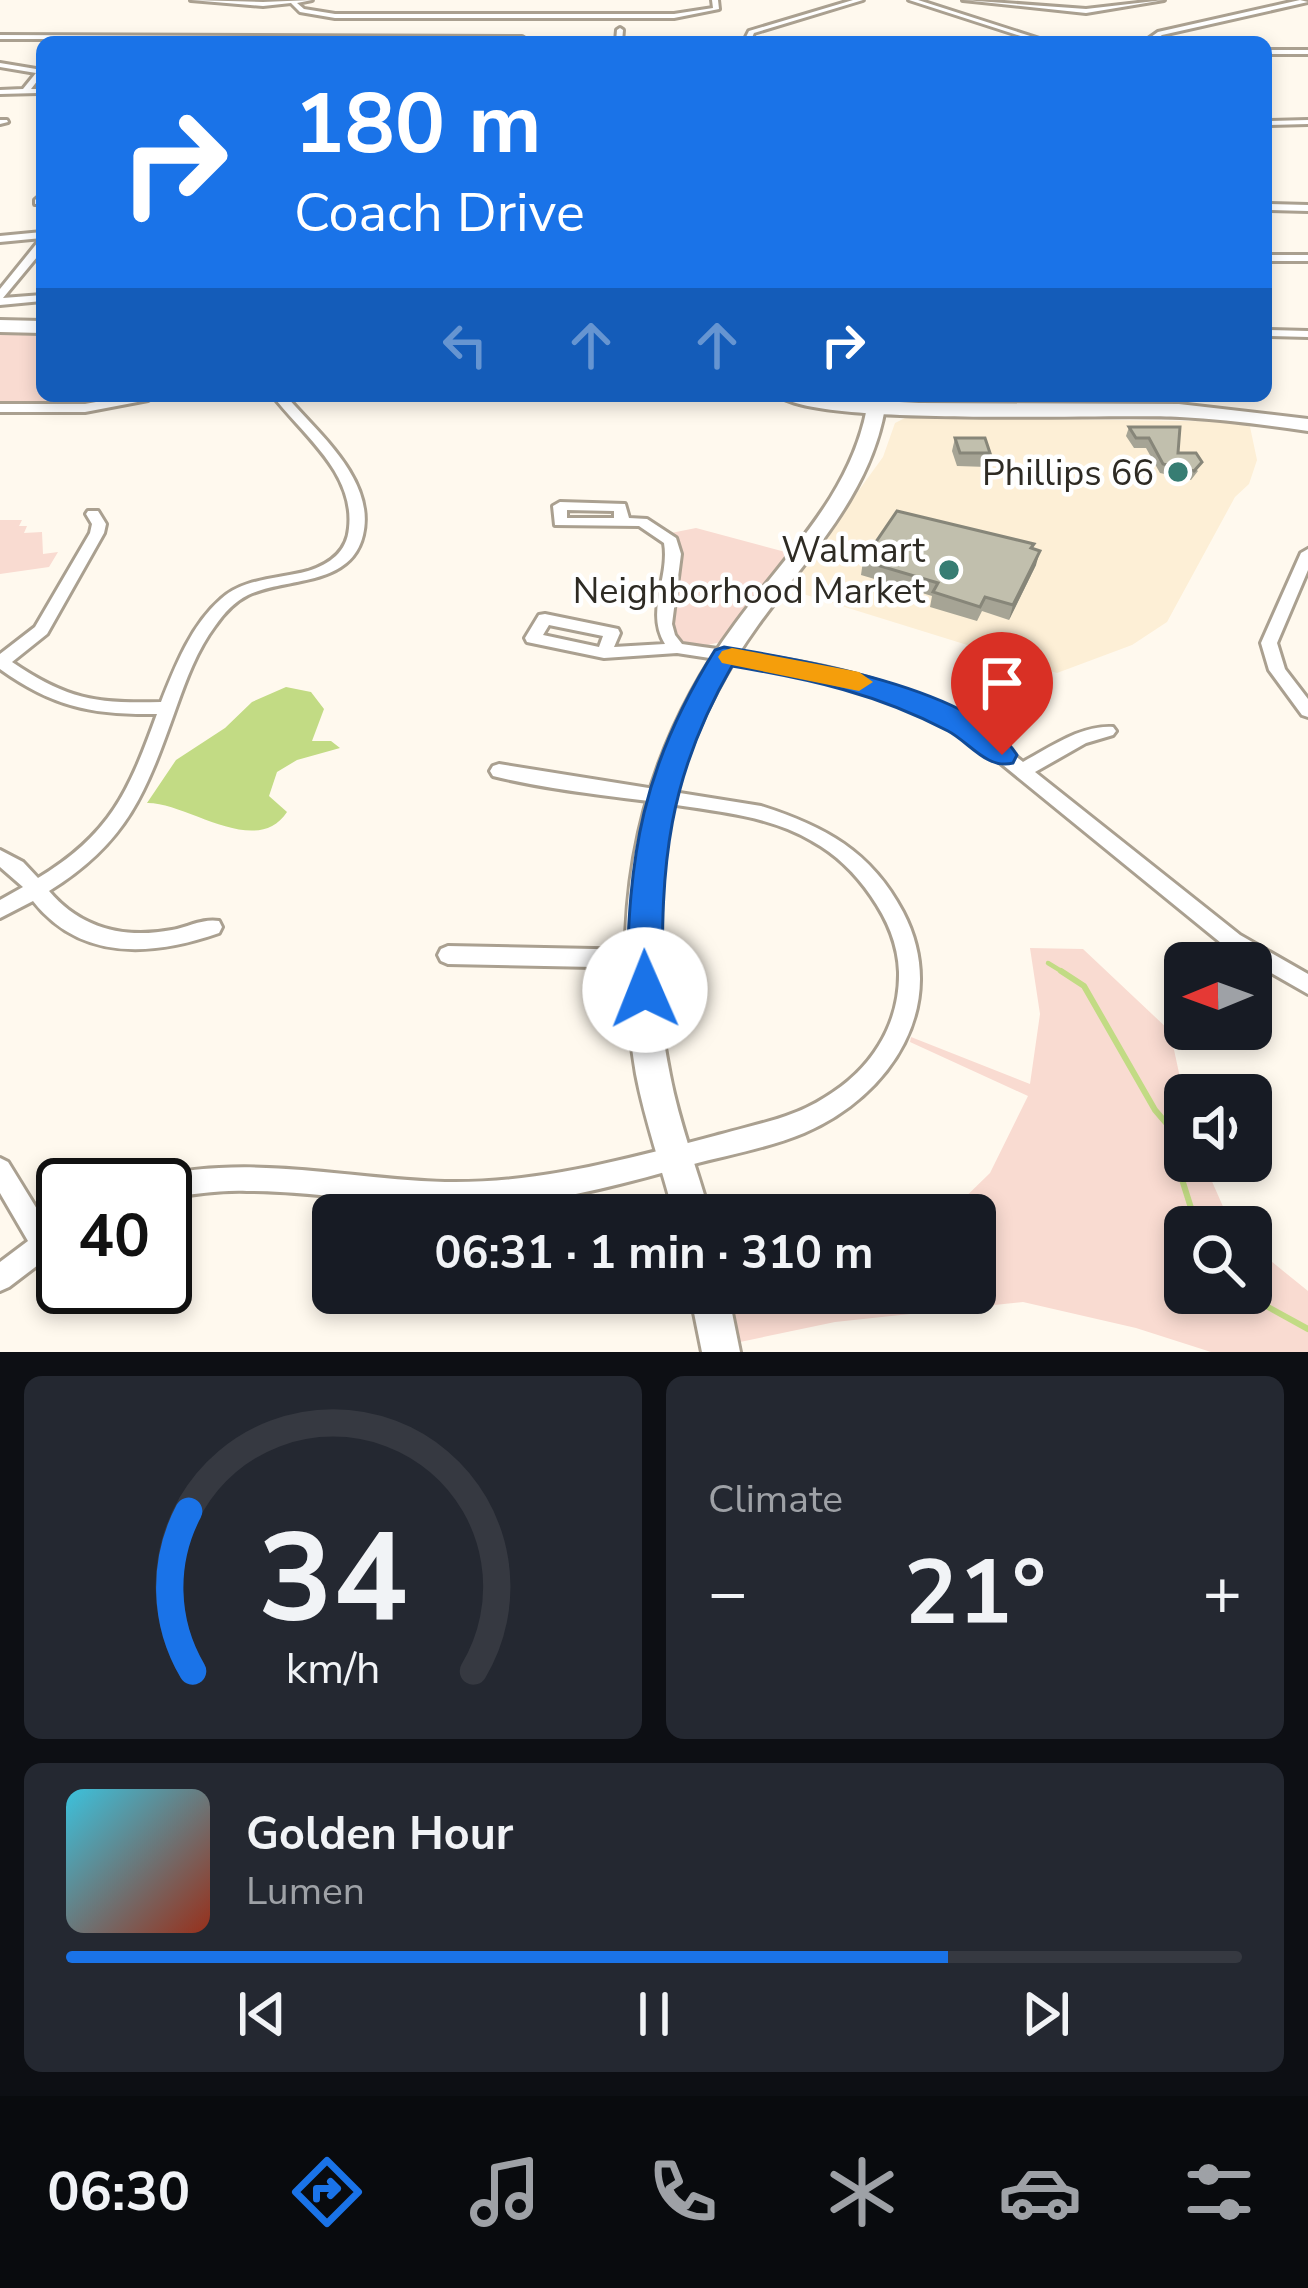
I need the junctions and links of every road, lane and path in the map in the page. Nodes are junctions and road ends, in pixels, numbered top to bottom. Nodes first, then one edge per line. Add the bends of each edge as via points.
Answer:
1 (194, 0) edge
2 (309, 0) edge
3 (715, 0) edge
4 (860, 0) edge
5 (912, 0) edge
6 (966, 0) edge
7 (1161, 0) edge
8 (292, 1) edge
9 (1047, 5) edge
10 (1308, 5) edge
11 (1049, 22) dead end
12 (429, 27) dead end
13 (154, 28) dead end
14 (620, 30) dead end
15 (145, 36) edge
16 (424, 36) edge
17 (620, 36) edge
18 (756, 36) edge
19 (1027, 36) edge
20 (1156, 36) edge
21 (0, 37) edge
22 (36, 38) edge
23 (1307, 46) edge
24 (1272, 51) edge
25 (0, 65) edge
26 (36, 70) edge
27 (36, 77) edge
28 (25, 91) junction
29 (36, 91) edge
30 (0, 92) edge
31 (1305, 115) edge
32 (1272, 122) edge
33 (1272, 207) edge
34 (1308, 208) edge
35 (0, 238) edge
36 (36, 240) edge
37 (36, 248) edge
38 (1272, 258) edge
39 (1308, 258) edge
40 (36, 298) edge
41 (0, 299) edge
42 (0, 326) edge
43 (36, 327) edge
44 (1272, 333) edge
45 (1308, 334) edge
46 (114, 402) edge
47 (283, 402) edge
48 (875, 402) edge
49 (0, 408) edge
50 (1308, 425) edge
51 (93, 514) dead end
52 (622, 521) dead end
53 (1308, 554) edge
54 (677, 648) junction
55 (604, 653) dead end
56 (724, 656) junction
57 (1, 662) edge
58 (168, 708) junction
59 (1308, 711) edge
60 (1107, 731) dead end
61 (499, 771) dead end
62 (1022, 771) junction
63 (660, 796) junction
64 (0, 858) edge
65 (38, 889) junction
66 (0, 910) edge
67 (212, 927) dead end
68 (448, 955) dead end
69 (644, 959) junction
70 (1308, 985) edge
71 (675, 1155) junction
72 (0, 1170) edge
73 (192, 1184) edge
74 (686, 1194) edge
75 (36, 1216) edge
76 (36, 1250) edge
77 (0, 1278) edge
78 (713, 1314) edge
79 (721, 1352) edge

1 - 8 street
2 - 8 street
3 - 8 street via 710,12 674,16 335,16
4 - 18 street
5 - 19 street
6 - 9 street
7 - 9 street via 1114,10
9 - 11 street
10 - 20 street
12 - 16 street
13 - 15 street
14 - 17 street
21 - 22 street
23 - 24 street
25 - 26 street
27 - 28 street
28 - 29 street
28 - 30 street
31 - 32 street
33 - 34 street
35 - 36 street
37 - 41 street
38 - 39 street
40 - 41 street
42 - 43 main road
44 - 45 street
46 - 49 street
47 - 58 street via 343,474 356,511 352,544 332,566 249,586 226,602
48 - 50 main road via 1223,413
48 - 56 street via 862,466
51 - 57 street via 97,533 40,630
52 - 54 street via 642,522 670,541 674,563 663,608
53 - 59 street via 1269,643 1277,670
54 - 55 street
54 - 56 street
56 - 62 street via 893,692 964,727
56 - 63 street via 689,716
57 - 58 street via 65,702
58 - 65 street via 127,807 94,848
60 - 62 street
61 - 63 street
62 - 70 street via 1233,941
63 - 69 street
63 - 71 street via 751,808 835,844 856,860 900,923 909,967 898,1035 849,1096 796,1125
64 - 65 street
65 - 66 street
65 - 67 street via 64,920 99,937 167,942
68 - 69 street
69 - 71 street via 656,1082
71 - 73 street via 486,1194 237,1179
71 - 74 street
72 - 75 street
76 - 77 street
78 - 79 street

